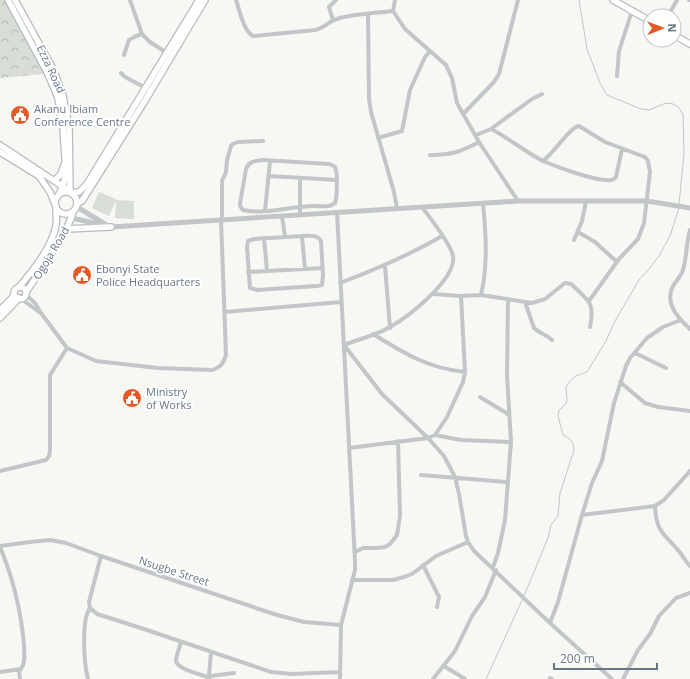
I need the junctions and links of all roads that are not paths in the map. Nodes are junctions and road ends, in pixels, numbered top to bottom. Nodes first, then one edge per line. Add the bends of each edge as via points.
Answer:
1 (8, 0) edge
2 (15, 0) edge
3 (130, 0) edge
4 (199, 0) edge
5 (205, 0) edge
6 (236, 0) edge
7 (336, 0) edge
8 (394, 0) edge
9 (518, 0) edge
10 (613, 0) edge
11 (393, 11) junction
12 (632, 11) junction
13 (368, 14) junction
14 (642, 17) edge
15 (333, 20) junction
16 (142, 34) junction
17 (430, 51) junction
18 (167, 53) junction
19 (124, 55) dead end
20 (52, 69) junction
21 (47, 72) junction
22 (121, 73) dead end
23 (617, 76) dead end
24 (146, 88) junction
25 (542, 94) dead end
26 (464, 113) junction
27 (491, 129) junction
28 (476, 135) junction
29 (378, 138) junction
30 (263, 141) dead end
31 (479, 142) junction
32 (0, 148) edge
33 (622, 149) junction
34 (430, 155) dead end
35 (270, 161) junction
36 (543, 161) junction
37 (64, 163) junction
38 (269, 176) junction
39 (300, 178) junction
40 (55, 180) junction
41 (337, 180) junction
42 (63, 186) junction
43 (70, 192) junction
44 (58, 196) junction
45 (518, 201) junction
46 (586, 201) junction
47 (647, 201) junction
48 (483, 203) junction
49 (56, 205) junction
50 (300, 206) junction
51 (422, 207) junction
52 (397, 208) junction
53 (690, 208) edge
54 (75, 210) junction
55 (265, 211) junction
56 (337, 212) junction
57 (300, 214) junction
58 (282, 216) junction
59 (221, 219) junction
60 (111, 227) junction
61 (66, 229) junction
62 (690, 230) edge
63 (578, 232) junction
64 (302, 236) junction
65 (442, 236) junction
66 (285, 237) junction
67 (264, 238) junction
68 (574, 240) dead end
69 (685, 258) junction
70 (690, 259) edge
71 (617, 262) junction
72 (386, 266) junction
73 (323, 268) junction
74 (305, 269) junction
75 (268, 271) junction
76 (248, 272) junction
77 (340, 283) junction
78 (17, 289) junction
79 (26, 293) junction
80 (433, 294) junction
81 (481, 295) junction
82 (461, 296) junction
83 (20, 298) junction
84 (508, 299) junction
85 (589, 301) junction
86 (341, 302) junction
87 (525, 302) junction
88 (0, 310) edge
89 (225, 312) junction
90 (41, 313) junction
91 (0, 318) edge
92 (681, 320) junction
93 (590, 327) dead end
94 (390, 328) junction
95 (690, 329) edge
96 (373, 334) junction
97 (552, 340) dead end
98 (344, 345) junction
99 (67, 348) junction
100 (635, 353) junction
101 (666, 368) dead end
102 (465, 372) junction
103 (620, 382) junction
104 (480, 397) dead end
105 (690, 411) edge
106 (508, 414) junction
107 (435, 436) junction
108 (428, 438) junction
109 (398, 441) junction
110 (511, 442) junction
111 (348, 448) junction
112 (0, 471) edge
113 (690, 472) edge
114 (421, 475) dead end
115 (455, 477) junction
116 (507, 482) junction
117 (655, 506) junction
118 (582, 515) junction
119 (468, 542) junction
120 (0, 547) edge
121 (355, 552) junction
122 (101, 556) junction
123 (423, 565) junction
124 (690, 566) edge
125 (495, 569) junction
126 (352, 580) junction
127 (690, 593) edge
128 (437, 607) dead end
129 (90, 608) junction
130 (550, 623) junction
131 (341, 625) junction
132 (181, 642) junction
133 (211, 652) junction
134 (444, 666) junction
135 (19, 670) junction
136 (0, 672) edge
137 (340, 672) junction
138 (234, 673) dead end
139 (209, 676) junction
140 (20, 679) edge
141 (88, 679) edge
142 (340, 679) edge
143 (433, 679) edge
144 (465, 679) edge
145 (612, 679) edge
146 (623, 679) edge

1 - 21 main road, Ezza Road
2 - 20 main road, Ezza Road
3 - 16 street
4 - 18 main road
5 - 54 main road, Ogoja Road
6 - 15 street via 249,34 254,36 322,29
7 - 15 street via 329,7
8 - 11 street
9 - 26 street via 499,74
10 - 12 main road
11 - 13 street
11 - 17 street via 405,29
12 - 14 main road
12 - 23 street via 620,50
13 - 15 street
13 - 29 street via 371,112
16 - 18 street
16 - 19 street via 129,40
17 - 26 street via 450,71 457,103
17 - 29 street via 410,90 402,131
18 - 24 main road
20 - 21 main road
20 - 43 main road, Ezza Road via 59,82 67,112
21 - 37 main road, Ezza Road via 58,98 63,128
22 - 24 street
24 - 43 main road via 88,184 79,192
25 - 27 street
26 - 28 street
27 - 28 street
27 - 36 street
28 - 31 street
29 - 52 street
30 - 59 street via 238,142 231,146 222,181
31 - 34 street via 452,154
31 - 45 street
32 - 40 main road
32 - 49 main road via 39,176
33 - 36 street via 605,142 582,126 576,126
33 - 36 street via 616,177 611,180 573,172
33 - 47 street via 648,160 650,172
35 - 38 street
35 - 41 street via 329,164 335,168
35 - 55 street via 251,162 247,165 240,204 243,210 250,212
37 - 40 main road via 61,174
37 - 42 main road, Ezza Road via 66,173
38 - 39 street
38 - 55 street
39 - 41 street
39 - 50 street
40 - 42 main road
41 - 50 street via 337,198 333,205
42 - 43 main road
42 - 44 main road
43 - 44 main road
43 - 54 main road via 76,198
44 - 49 main road
45 - 46 street
45 - 48 street
46 - 47 street
46 - 63 street
47 - 53 street
47 - 71 street via 644,223 638,239
48 - 51 street
48 - 81 street via 486,246
49 - 54 main road via 59,211 66,214
49 - 78 main road, Ogoja Road via 56,226 52,238 32,272
50 - 55 street
50 - 57 street
51 - 52 street
51 - 65 street
52 - 56 street
54 - 60 street
54 - 60 street
54 - 61 main road, Ogoja Road
56 - 57 street
56 - 77 street
57 - 58 street
58 - 59 street
58 - 66 street
59 - 60 street
59 - 89 street
60 - 61 main road
61 - 79 main road, Ogoja Road
62 - 69 street
63 - 68 street
63 - 71 street via 595,242
64 - 66 street
64 - 73 street via 320,238
64 - 74 street
65 - 72 street
65 - 80 street via 452,252 453,263
66 - 67 street
67 - 75 street
67 - 76 street via 250,240 247,243
69 - 70 street
69 - 92 street via 682,272 670,296 672,309
71 - 85 street
72 - 77 street
72 - 94 street
73 - 74 street
73 - 76 street via 323,282 320,286 257,290 250,288
74 - 75 street
75 - 76 street
77 - 86 street
78 - 79 main road via 23,287
78 - 83 main road via 15,295
78 - 88 main road, Ogoja Road via 14,297
79 - 83 main road
79 - 90 street
80 - 82 street
80 - 94 street
81 - 82 street
81 - 84 street
82 - 102 street
83 - 90 street
83 - 91 main road
84 - 87 street
84 - 106 street
85 - 87 street via 568,283 545,299
85 - 93 street via 592,311
86 - 89 street
86 - 98 street
87 - 97 street via 534,328
89 - 99 street via 226,355 224,363 212,370 158,368 96,361
90 - 99 street
92 - 95 street
92 - 100 street via 663,327 647,338
94 - 96 street
96 - 98 street
96 - 102 street via 413,358 430,365
98 - 108 street via 382,394
98 - 111 street
99 - 112 street via 50,375 49,456 46,460
100 - 101 street
100 - 103 street via 626,366
102 - 107 street via 458,395
103 - 105 street via 639,399 652,406
103 - 118 street via 602,462
104 - 106 street
106 - 110 street
107 - 108 street
107 - 110 street
108 - 109 street
108 - 115 street via 444,456
109 - 111 street
109 - 121 street via 400,516 397,535 385,547 363,548
110 - 116 street
111 - 121 street
113 - 117 street
114 - 115 street
115 - 116 street
115 - 119 street
116 - 125 street via 505,520
117 - 118 street
117 - 124 street via 657,526
118 - 130 street
119 - 123 street via 436,556
119 - 125 street
120 - 122 street, Nsugbe Street via 50,540
120 - 135 street via 15,590 22,622 24,661
121 - 126 street
122 - 129 street via 89,602
122 - 131 street, Nsugbe Street via 298,620
123 - 126 street via 412,574 393,580
123 - 128 street via 439,597
125 - 130 street
125 - 134 street via 485,597
126 - 131 street
127 - 146 street via 676,598 659,616
129 - 132 street via 97,614
129 - 141 street via 85,635 85,668
130 - 145 street
131 - 137 street
132 - 133 street
132 - 139 street via 176,659 178,665
133 - 137 street via 271,672
133 - 139 street
134 - 143 street
134 - 144 street
135 - 136 street
135 - 140 street
137 - 142 street
138 - 139 street

